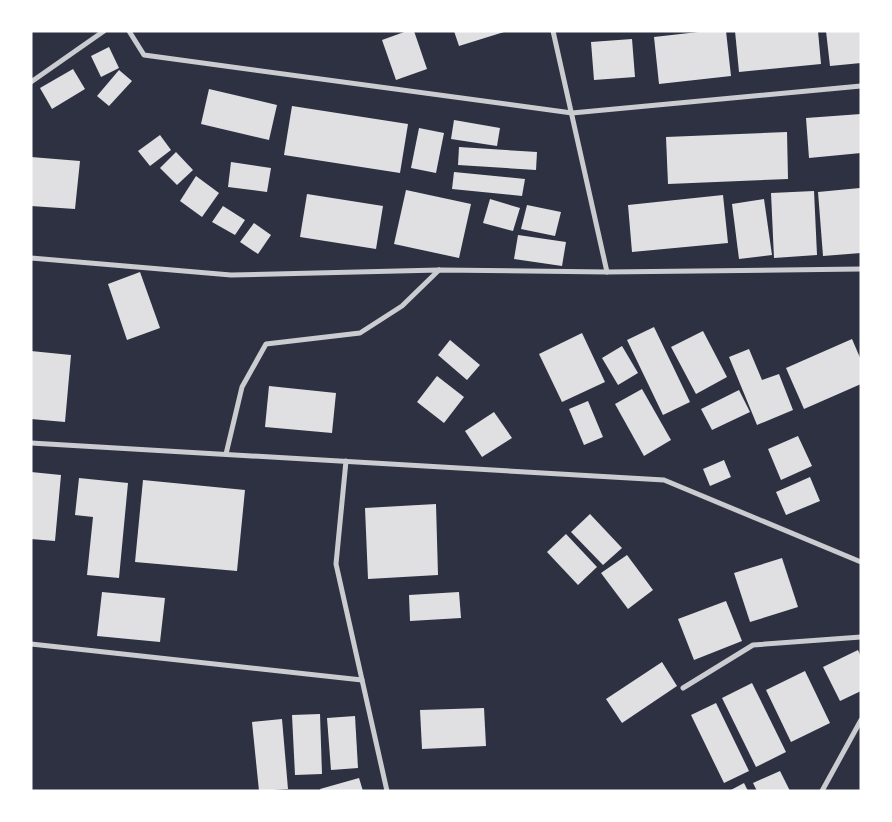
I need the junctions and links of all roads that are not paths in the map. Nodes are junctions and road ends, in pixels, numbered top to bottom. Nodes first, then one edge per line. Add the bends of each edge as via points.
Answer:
1 (104, 31) edge
2 (129, 31) edge
3 (553, 31) edge
4 (31, 82) edge
5 (861, 86) edge
6 (572, 113) junction
7 (31, 258) edge
8 (861, 269) edge
9 (439, 270) junction
10 (607, 272) junction
11 (31, 443) edge
12 (226, 454) junction
13 (346, 462) junction
14 (861, 562) edge
15 (861, 637) edge
16 (31, 644) edge
17 (362, 680) junction
18 (683, 688) dead end
19 (861, 720) edge
20 (387, 791) edge
21 (822, 791) edge

1 - 4 street
2 - 6 street via 144,55
3 - 6 street
5 - 6 street
6 - 10 street
7 - 9 street via 231,275
8 - 10 street
9 - 10 street
9 - 12 street via 402,306 360,333 266,344 242,387
11 - 12 street
12 - 13 street
13 - 14 street via 664,480
13 - 17 street via 336,564
15 - 18 street via 753,645
16 - 17 street
17 - 20 street
19 - 21 street

